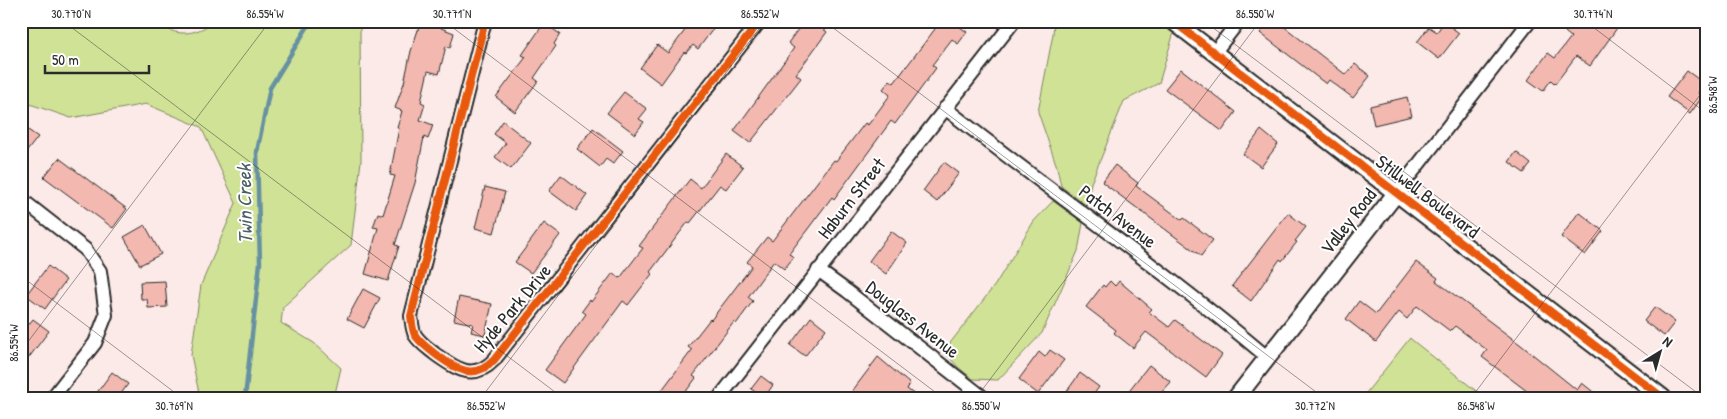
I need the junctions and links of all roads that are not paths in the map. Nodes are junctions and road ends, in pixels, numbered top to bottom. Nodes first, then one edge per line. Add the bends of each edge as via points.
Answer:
1 (485, 21) edge
2 (760, 21) edge
3 (1014, 21) edge
4 (1173, 21) edge
5 (1239, 21) edge
6 (1530, 21) edge
7 (1214, 53) junction
8 (945, 108) junction
9 (1397, 192) junction
10 (21, 199) edge
11 (818, 270) junction
12 (1267, 357) junction
13 (52, 398) edge
14 (719, 398) edge
15 (984, 398) edge
16 (1236, 398) edge
17 (1663, 398) edge

1 - 2 street, Hyde Park Drive via 412,316 415,335 421,342 454,368 470,372 480,370 494,360
3 - 8 street, Haburn Street
4 - 7 street, Stillwell Boulevard
5 - 7 street
6 - 9 street, Valley Road
7 - 9 street, Stillwell Boulevard
8 - 11 street, Haburn Street
8 - 12 street, Patch Avenue
9 - 12 street, Valley Road
9 - 17 street, Stillwell Boulevard
10 - 13 street via 85,249 100,270 106,316 95,343
11 - 14 street, Haburn Street
11 - 15 street, Douglass Avenue
12 - 16 street, Valley Road

